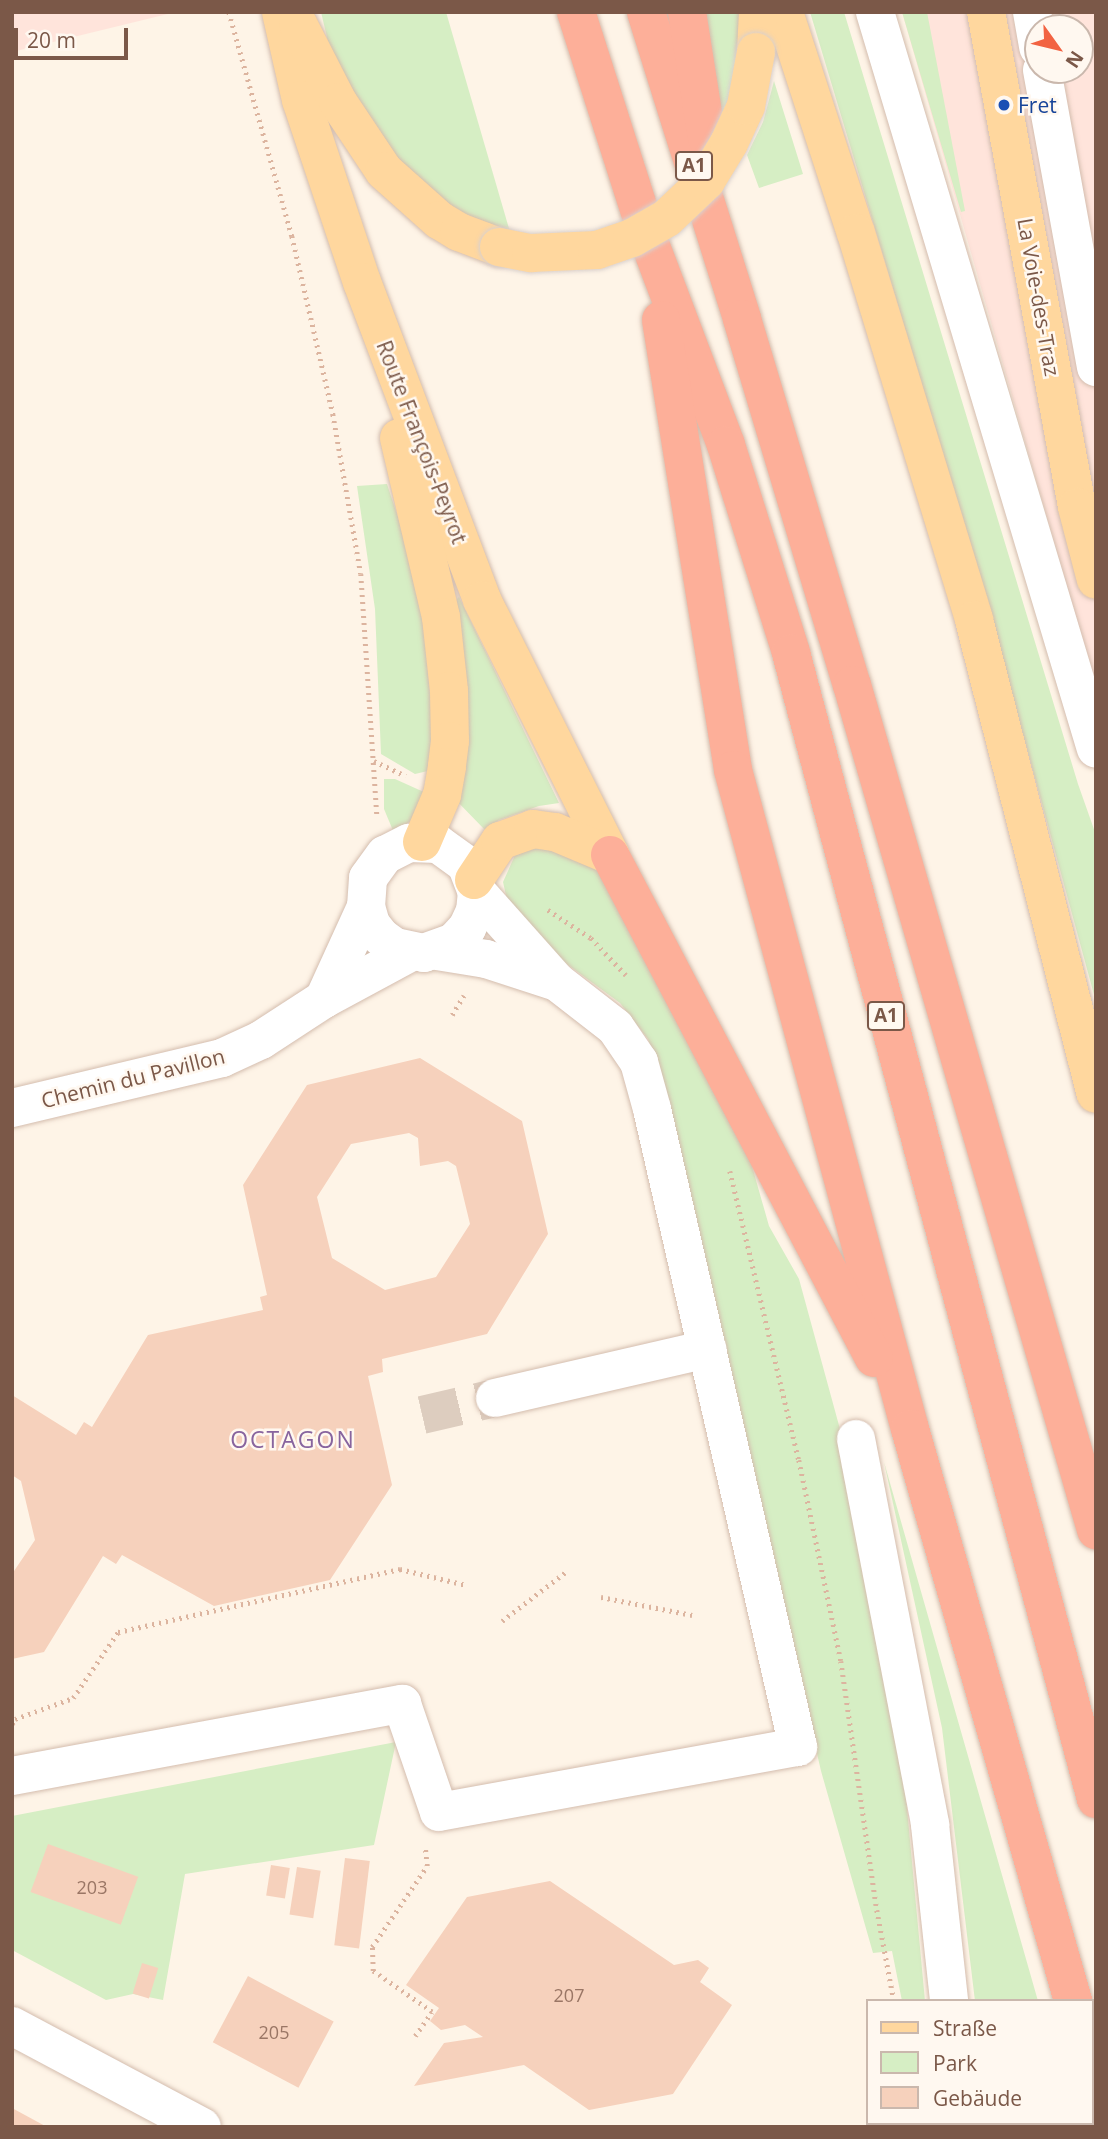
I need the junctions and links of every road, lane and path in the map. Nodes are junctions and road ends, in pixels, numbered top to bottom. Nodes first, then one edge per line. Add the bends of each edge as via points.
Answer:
1 (229, 12) edge
2 (281, 12) edge
3 (293, 12) edge
4 (576, 12) edge
5 (646, 12) edge
6 (687, 12) edge
7 (758, 12) edge
8 (784, 12) edge
9 (875, 12) edge
10 (986, 12) edge
11 (1045, 84) edge
12 (649, 241) junction
13 (362, 282) junction
14 (742, 319) junction
15 (1096, 367) edge
16 (1096, 580) edge
17 (1096, 749) edge
18 (422, 842) junction
19 (385, 855) junction
20 (610, 855) junction
21 (475, 886) junction
22 (537, 903) dead end
23 (366, 907) junction
24 (424, 952) junction
25 (628, 978) dead end
26 (556, 981) junction
27 (468, 989) dead end
28 (324, 999) junction
29 (452, 1015) dead end
30 (1096, 1094) edge
31 (12, 1108) edge
32 (729, 1167) dead end
33 (707, 1349) junction
34 (495, 1398) tunnel mouth
35 (910, 1429) junction
36 (856, 1439) dead end
37 (1096, 1530) edge
38 (567, 1571) dead end
39 (466, 1585) dead end
40 (601, 1597) dead end
41 (692, 1615) dead end
42 (502, 1621) dead end
43 (12, 1724) edge
44 (12, 1776) edge
45 (1096, 1799) edge
46 (439, 1812) junction
47 (894, 1999) edge
48 (949, 1999) edge
49 (1072, 1999) edge
50 (12, 2026) edge
51 (415, 2036) dead end
52 (202, 2127) edge

1 - 19 path via 292,236 332,414 361,574 378,839
2 - 13 main road, Route François-Peyrot via 301,100
3 - 7 main road, bridge via 338,102 384,171 459,232 531,253 597,250 632,238 667,218 706,181 746,106
4 - 12 highway, A1
5 - 14 highway, A1
6 - 14 highway
8 - 30 main road via 974,620
9 - 17 street
10 - 16 main road, La Voie-des-Traz via 1077,507
11 - 15 street
12 - 35 highway via 733,770
12 - 45 highway, A1 via 726,445 791,653
13 - 18 main road via 441,617 447,666 447,767 442,795
13 - 20 main road, Route François-Peyrot via 482,600
14 - 37 highway, A1
18 - 19 street via 396,847
18 - 21 street via 454,852 466,864
19 - 23 street via 368,878
20 - 21 main road via 555,832 526,831 500,841
20 - 35 highway
21 - 24 street via 475,911 467,928 454,942
21 - 26 street
22 - 25 path via 591,938
23 - 24 street via 381,937
23 - 28 street
24 - 26 street via 486,959
24 - 28 street, Chemin du Pavillon
26 - 33 street via 615,1027 639,1062
27 - 29 path
28 - 31 street, Chemin du Pavillon via 293,1021 222,1058
32 - 47 path via 841,1661
33 - 34 street
33 - 46 street via 798,1746
35 - 49 highway
36 - 48 street via 930,1825
38 - 42 path
39 - 43 path via 400,1569 118,1632 73,1698
40 - 41 path
44 - 46 street via 402,1704
46 - 51 path via 421,1821 428,1866 372,1947 373,1970 432,2012
50 - 52 street

